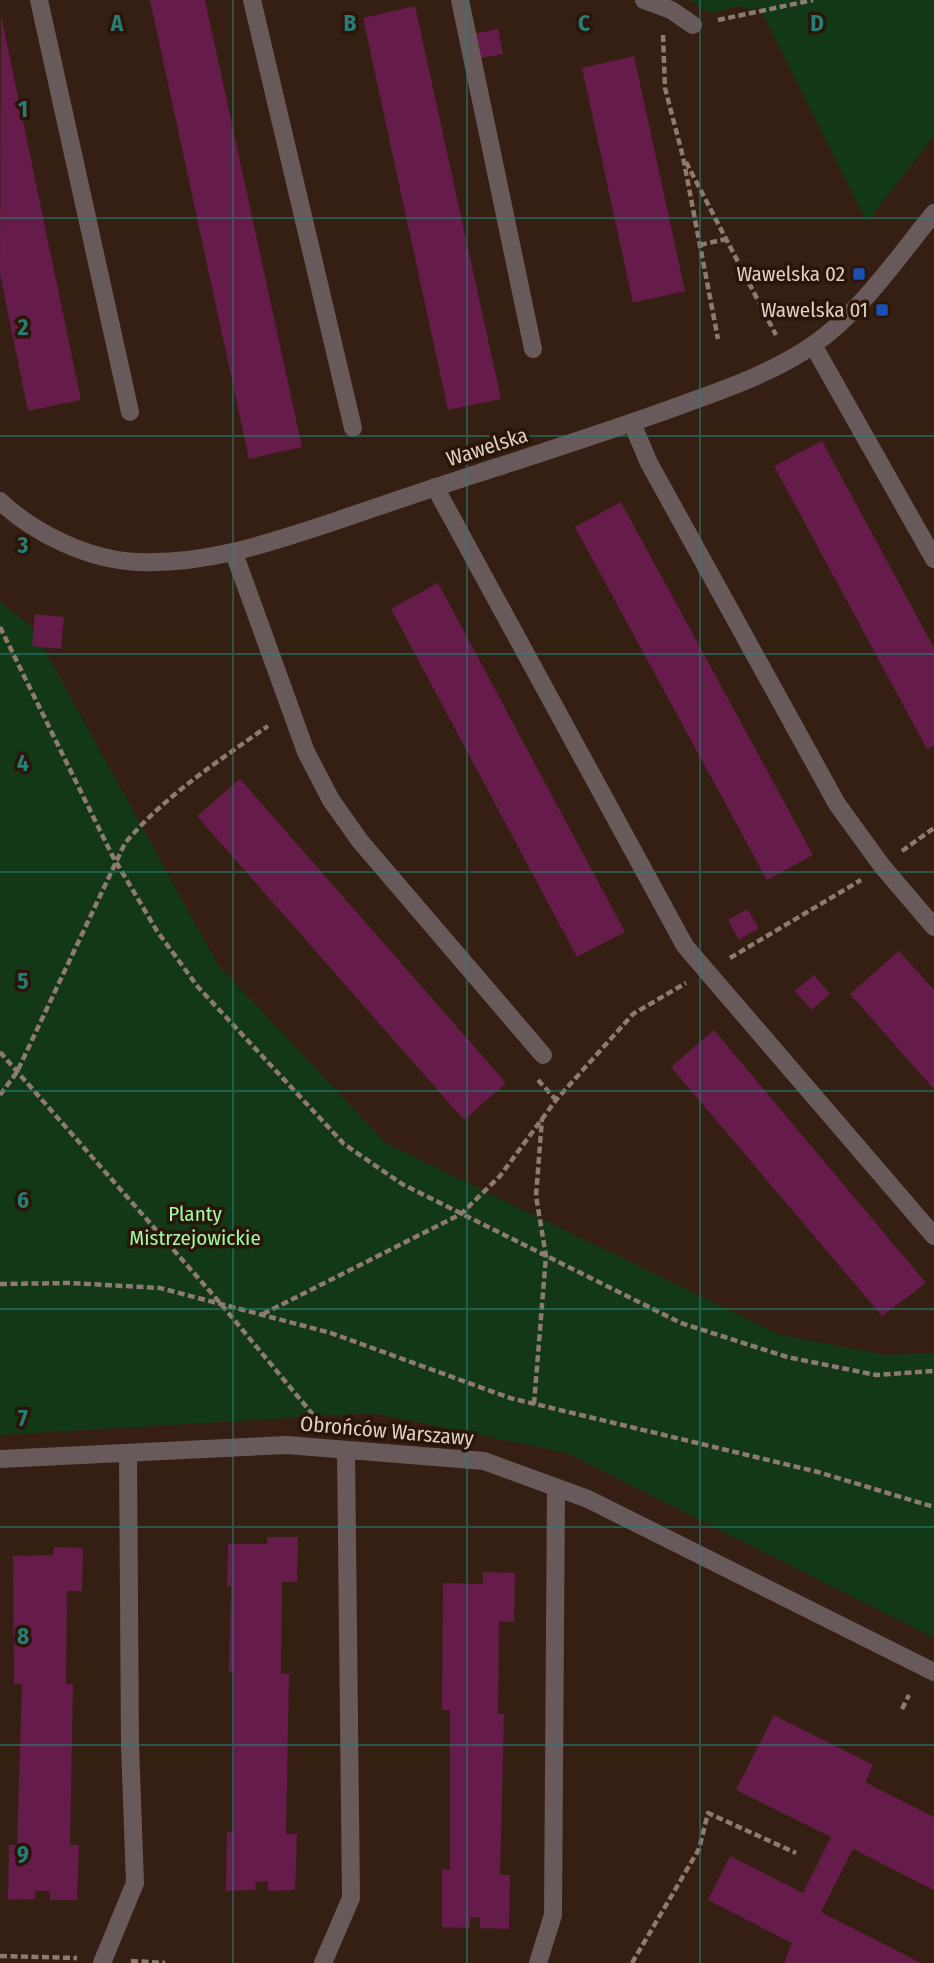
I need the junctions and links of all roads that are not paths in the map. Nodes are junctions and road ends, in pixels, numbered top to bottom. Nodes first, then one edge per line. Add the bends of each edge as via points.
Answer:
1 (39, 0) edge
2 (252, 0) edge
3 (460, 0) edge
4 (644, 0) edge
5 (693, 25) dead end
6 (934, 212) edge
7 (813, 345) junction
8 (533, 349) dead end
9 (130, 412) dead end
10 (632, 423) junction
11 (353, 428) dead end
12 (435, 487) junction
13 (0, 501) edge
14 (234, 553) junction
15 (934, 559) edge
16 (934, 927) edge
17 (542, 1055) dead end
18 (934, 1236) edge
19 (346, 1450) junction
20 (128, 1453) junction
21 (0, 1460) edge
22 (556, 1488) junction
23 (934, 1672) edge
24 (102, 1963) edge
25 (323, 1963) edge
26 (538, 1963) edge

1 - 9 street
2 - 11 street
3 - 8 street
4 - 5 street
6 - 7 street, Wawelska via 865,298
7 - 10 street, Wawelska via 734,386
7 - 15 street
10 - 12 street, Wawelska
10 - 16 street via 649,463 837,804 881,866
12 - 14 street, Wawelska
12 - 18 street via 669,919 705,972
13 - 14 street, Wawelska via 56,539 95,555 171,562
14 - 17 street via 306,752 331,800 360,841
19 - 20 street, Obrońców Warszawy via 287,1445
19 - 22 street, Obrońców Warszawy via 484,1461
19 - 25 street via 351,1898
20 - 21 street, Obrońców Warszawy
20 - 24 street via 135,1883
22 - 23 street, Obrońców Warszawy via 612,1511
22 - 26 street via 553,1915

